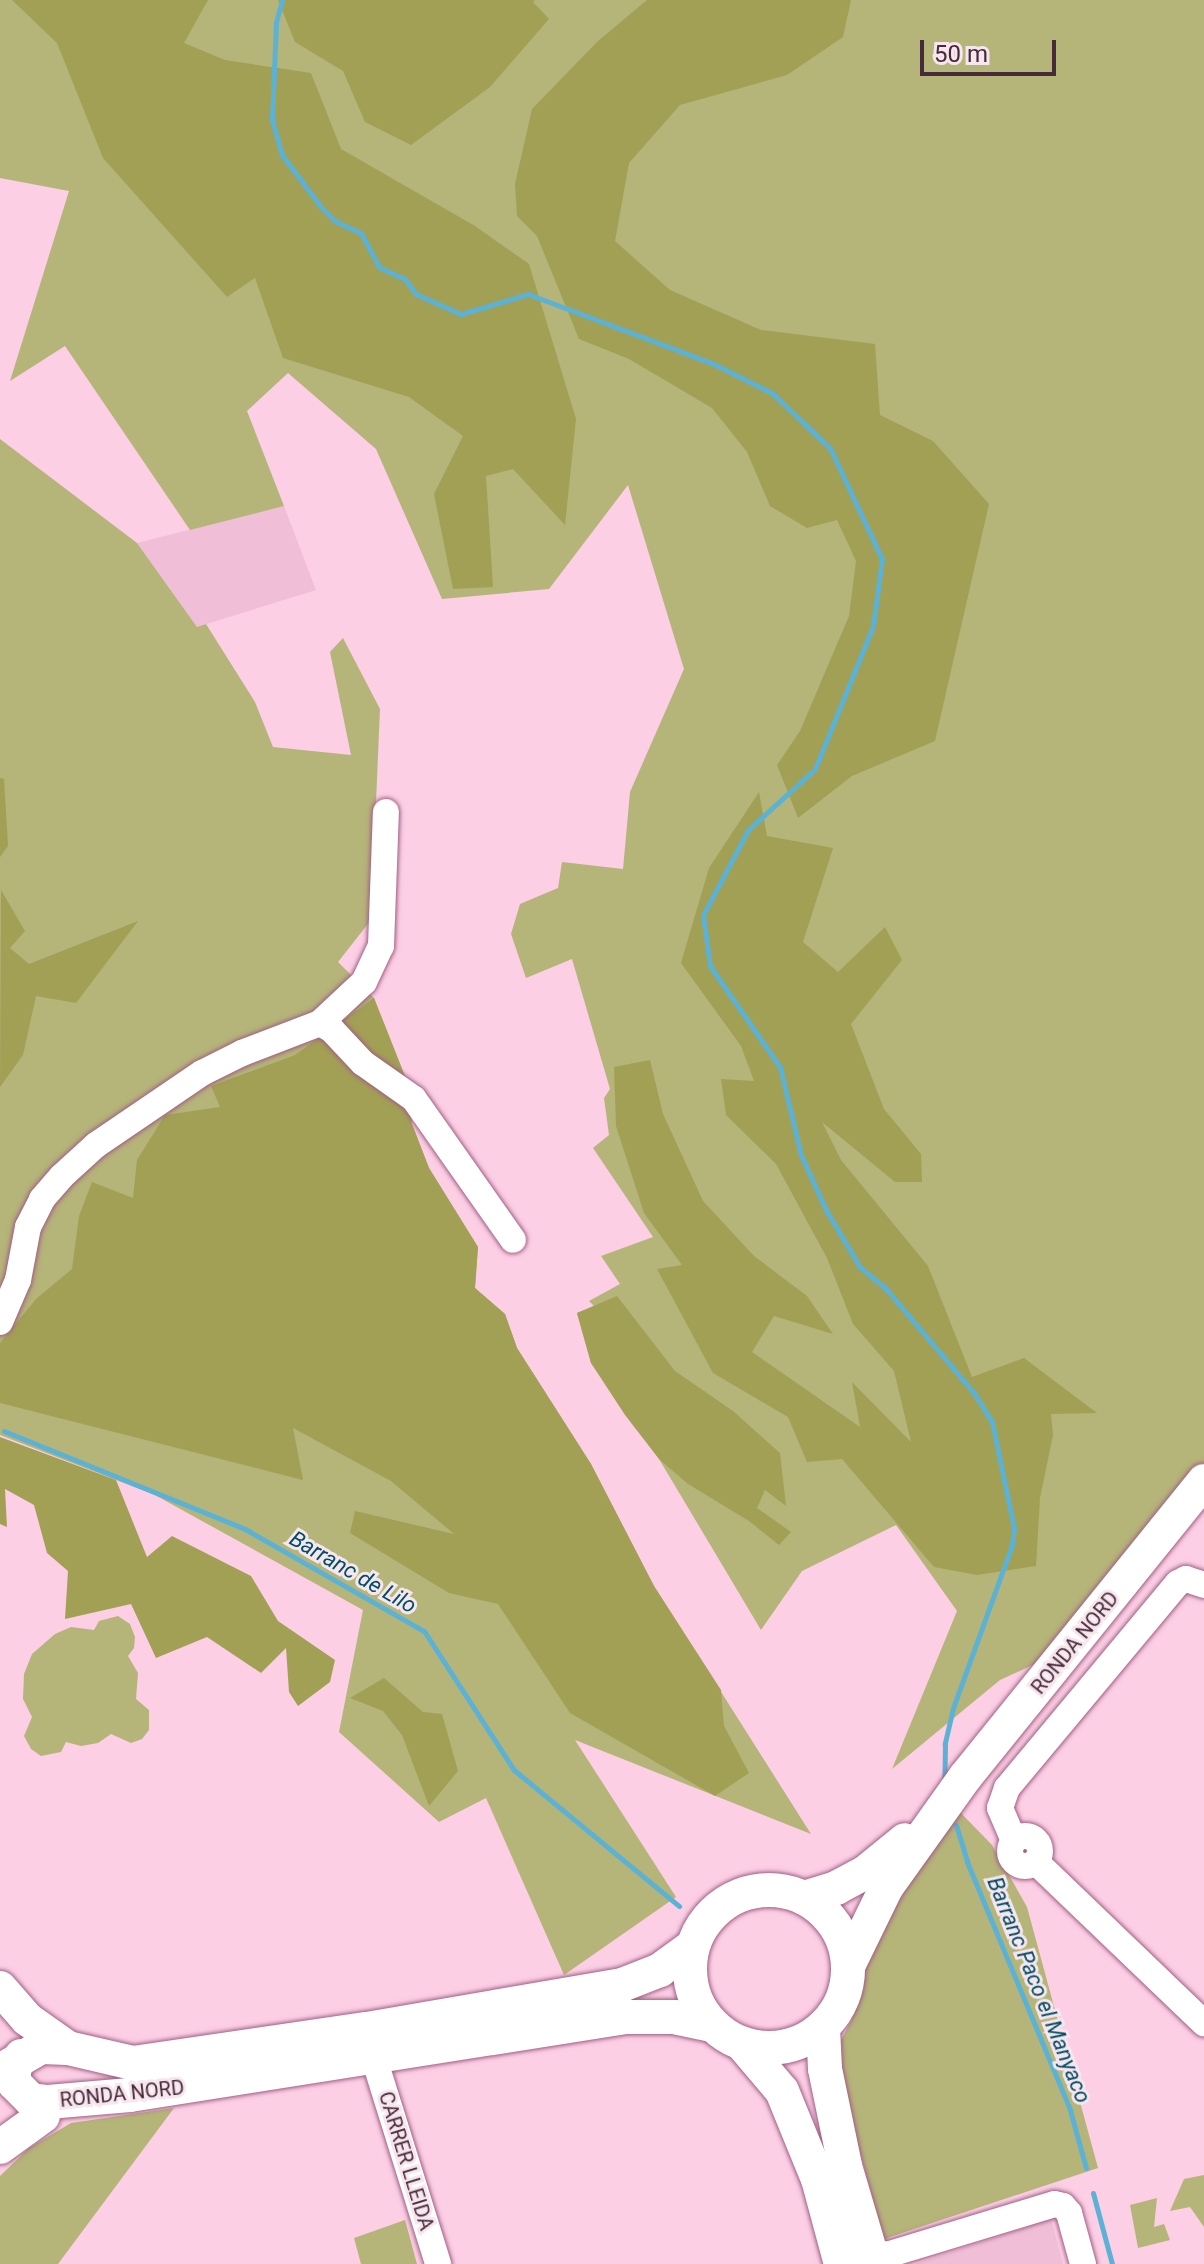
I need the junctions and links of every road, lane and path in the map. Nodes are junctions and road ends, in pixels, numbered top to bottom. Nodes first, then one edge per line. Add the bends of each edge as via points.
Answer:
1 (386, 812) dead end
2 (320, 1023) junction
3 (513, 1240) dead end
4 (0, 1322) edge
5 (1204, 1481) edge
6 (1193, 1499) edge
7 (1204, 1585) edge
8 (966, 1776) junction
9 (804, 1898) junction
10 (692, 1947) junction
11 (849, 1964) junction
12 (0, 1988) edge
13 (1204, 2023) edge
14 (712, 2025) junction
15 (823, 2028) junction
16 (743, 2045) junction
17 (68, 2048) junction
18 (374, 2058) junction
19 (11, 2064) edge
20 (87, 2098) junction
21 (0, 2109) edge
22 (43, 2116) junction
23 (0, 2147) edge
24 (862, 2261) edge
25 (438, 2264) edge
26 (1083, 2264) edge

1 - 2 street via 381,946 364,982
2 - 3 street via 363,1063 414,1099
2 - 4 street via 202,1073 96,1145 62,1176 28,1227 18,1280
5 - 6 main road, RONDA NORD
6 - 8 main road, RONDA NORD
7 - 13 street via 1186,1579 1178,1583 1007,1788 1000,1808 1014,1841 1036,1840 1036,1862
8 - 9 main road, RONDA NORD via 897,1848 866,1872
8 - 11 main road, RONDA NORD via 886,1888
9 - 10 main road, RONDA NORD via 773,1890 737,1897 716,1910
9 - 11 main road via 831,1919
10 - 14 main road, RONDA NORD via 692,1989
10 - 17 main road, RONDA NORD via 660,1970 622,1985 367,2029 133,2063
11 - 15 main road, RONDA NORD via 843,1999
12 - 17 main road via 27,2019
14 - 16 main road, RONDA NORD
14 - 18 main road, RONDA NORD via 674,2017 626,2017
15 - 16 main road, RONDA NORD via 789,2047
15 - 24 main road via 825,2069
16 - 24 main road via 782,2091 818,2179
17 - 19 main road, RONDA NORD via 41,2047
18 - 20 main road, RONDA NORD
18 - 25 street, CARRER LLEIDA
19 - 20 main road, RONDA NORD via 14,2083 31,2100
20 - 22 main road
21 - 22 main road
22 - 23 main road
24 - 26 street via 1055,2204 1069,2213

